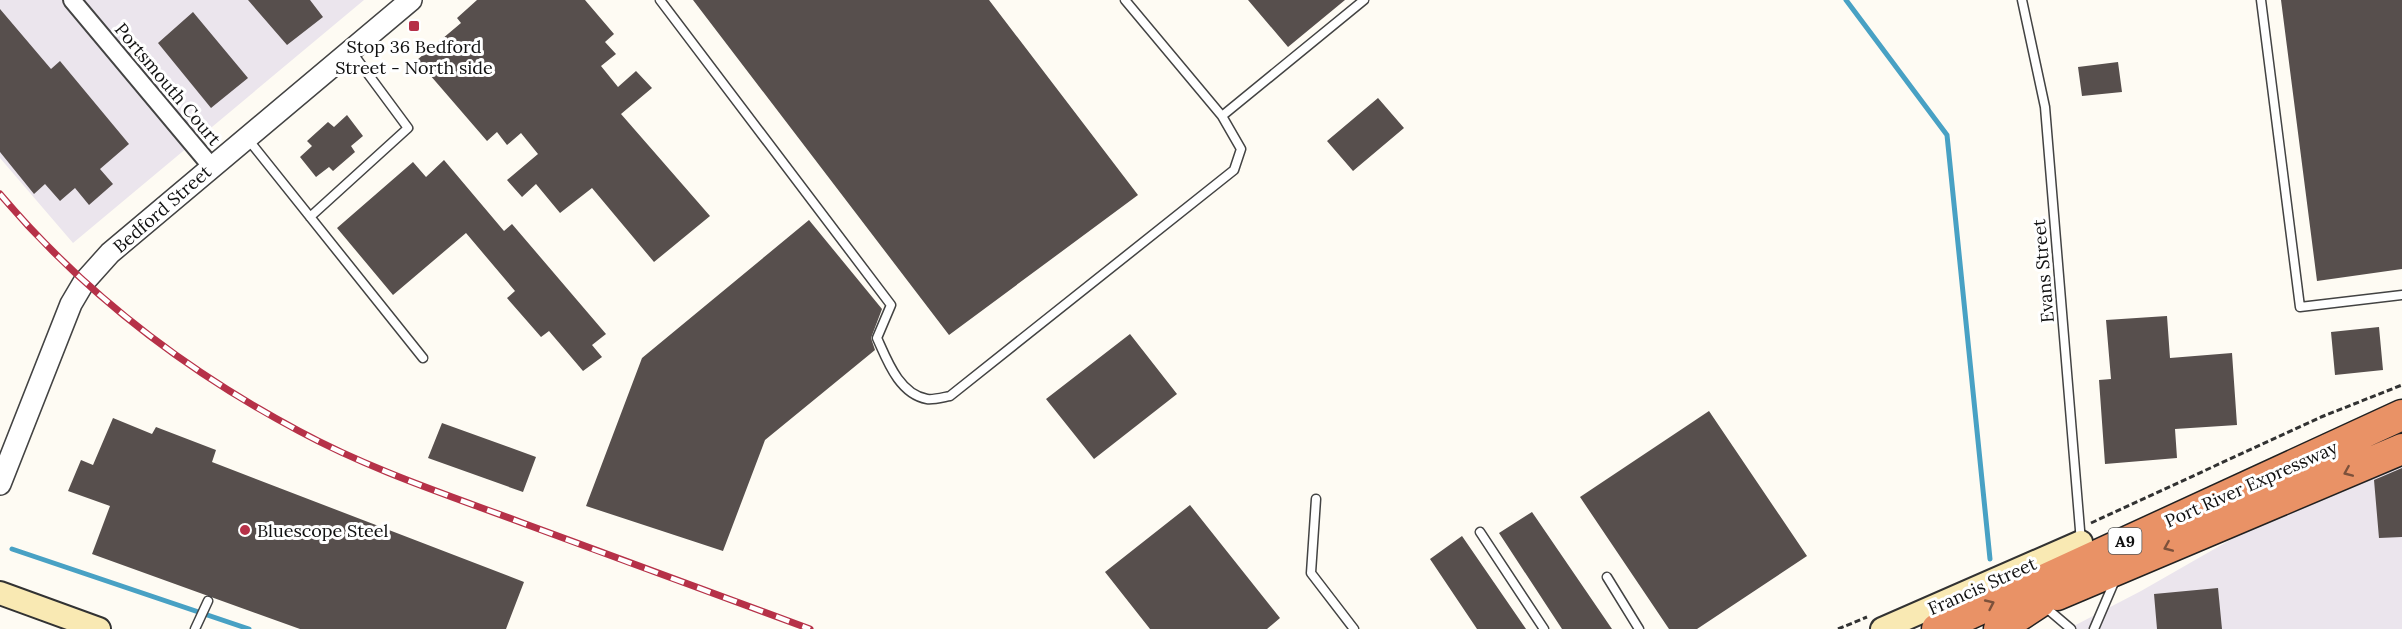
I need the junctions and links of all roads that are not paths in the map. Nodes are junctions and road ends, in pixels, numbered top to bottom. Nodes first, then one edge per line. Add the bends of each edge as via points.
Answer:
1 (72, 0) edge
2 (411, 0) edge
3 (660, 0) edge
4 (1125, 0) edge
5 (1364, 0) edge
6 (2022, 0) edge
7 (2261, 0) edge
8 (350, 51) junction
9 (1222, 116) junction
10 (246, 137) junction
11 (211, 166) junction
12 (310, 217) junction
13 (2402, 296) edge
14 (423, 358) dead end
15 (2402, 415) edge
16 (2402, 449) edge
17 (2315, 455) junction
18 (0, 484) edge
19 (1316, 499) dead end
20 (1480, 532) dead end
21 (2080, 536) junction
22 (2122, 567) junction
23 (1607, 577) dead end
24 (0, 592) edge
25 (208, 601) dead end
26 (2040, 602) junction
27 (99, 629) edge
28 (195, 629) edge
29 (1354, 629) edge
30 (1544, 629) edge
31 (1639, 629) edge
32 (1882, 629) edge
33 (1937, 629) edge
34 (1984, 629) edge
35 (1999, 629) edge
36 (2071, 629) edge
37 (2094, 629) edge

1 - 11 street, Portsmouth Court
2 - 8 street, Bedford Street
3 - 9 lane via 891,305 877,338 894,374 909,390 927,399 950,396 1234,170 1241,149
4 - 9 lane
5 - 9 lane
6 - 21 lane, Evans Street via 2046,107
7 - 13 lane via 2300,308
8 - 10 street, Bedford Street
8 - 12 lane via 408,129
10 - 11 street, Bedford Street
10 - 12 lane
11 - 18 street, Bedford Street via 110,253 84,282 71,304
12 - 14 lane
15 - 17 highway, Port River Expressway / A9
16 -> 22 highway, Port River Expressway / A9
17 - 21 highway via 2248,473
33 -> 17 highway, Port River Expressway / A9
19 - 29 lane via 1311,573
20 - 30 lane
21 - 32 main road, Francis Street
22 - 26 highway, Port River Expressway / A9
22 - 37 lane
23 - 31 lane
24 - 27 main road
25 - 28 lane
26 - 34 highway, Port River Expressway / A9
26 - 35 highway
26 - 36 lane

